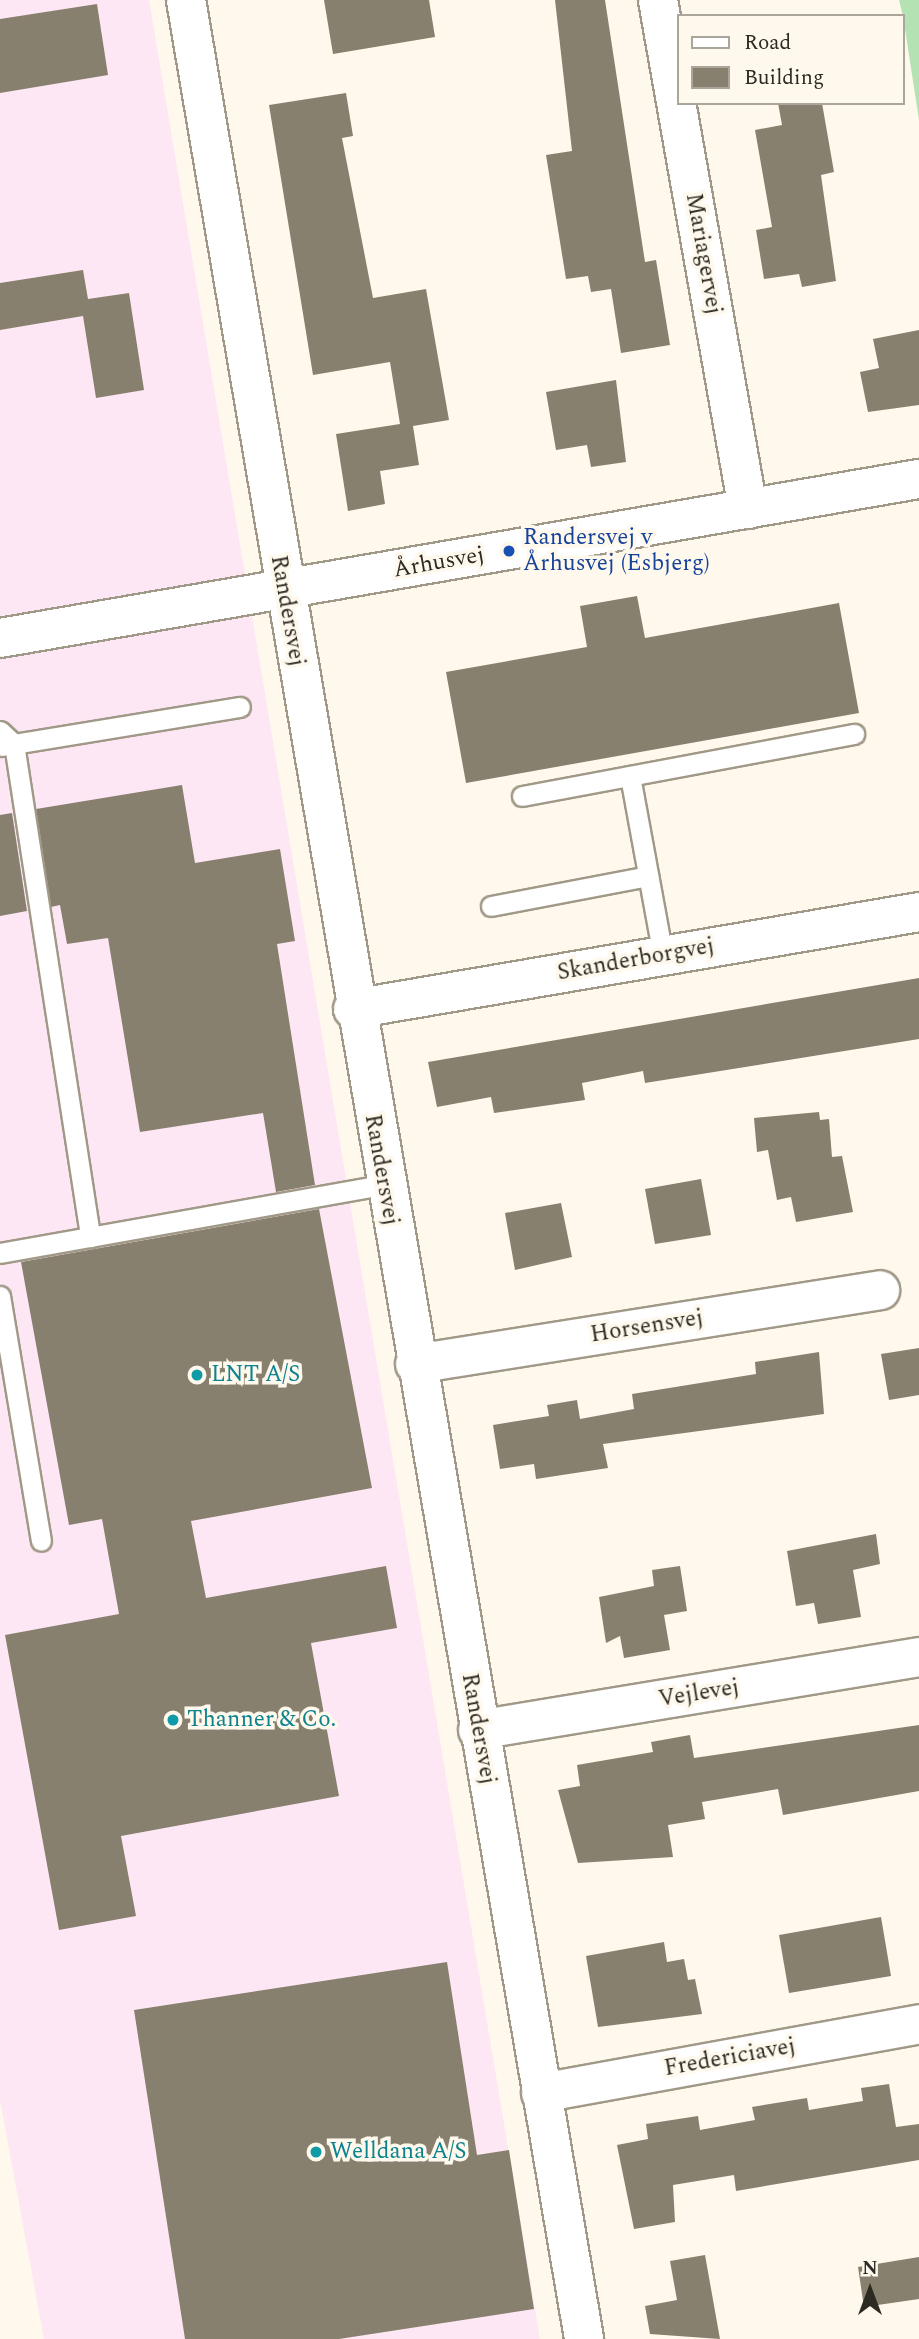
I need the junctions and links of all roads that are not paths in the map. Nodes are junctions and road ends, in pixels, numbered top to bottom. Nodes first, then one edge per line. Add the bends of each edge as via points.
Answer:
1 (186, 0) edge
2 (658, 0) edge
3 (919, 479) edge
4 (748, 509) junction
5 (282, 587) junction
6 (0, 638) edge
7 (240, 707) dead end
8 (854, 734) dead end
9 (5, 740) edge
10 (630, 776) junction
11 (522, 796) dead end
12 (648, 876) junction
13 (491, 906) dead end
14 (919, 912) edge
15 (663, 956) junction
16 (353, 1009) junction
17 (383, 1185) junction
18 (90, 1237) junction
19 (0, 1253) edge
20 (880, 1290) dead end
21 (0, 1296) edge
22 (415, 1364) junction
23 (41, 1541) dead end
24 (919, 1657) edge
25 (478, 1730) junction
26 (919, 2024) edge
27 (541, 2093) junction
28 (584, 2339) edge

1 - 5 street, Randersvej
2 - 4 street, Mariagervej
3 - 4 street, Århusvej
4 - 5 street, Århusvej
5 - 6 street, Århusvej
5 - 16 street, Randersvej
7 - 9 lane
8 - 10 lane
9 - 18 lane
10 - 11 lane
10 - 12 lane
12 - 13 lane
12 - 15 lane
14 - 15 street, Skanderborgvej
15 - 16 street, Skanderborgvej
16 - 17 street, Randersvej
17 - 18 lane
17 - 22 street, Randersvej
18 - 19 lane
20 - 22 street, Horsensvej
21 - 23 lane
22 - 25 street, Randersvej
24 - 25 street, Vejlevej
25 - 27 street, Randersvej
26 - 27 street, Fredericiavej
27 - 28 street, Randersvej

